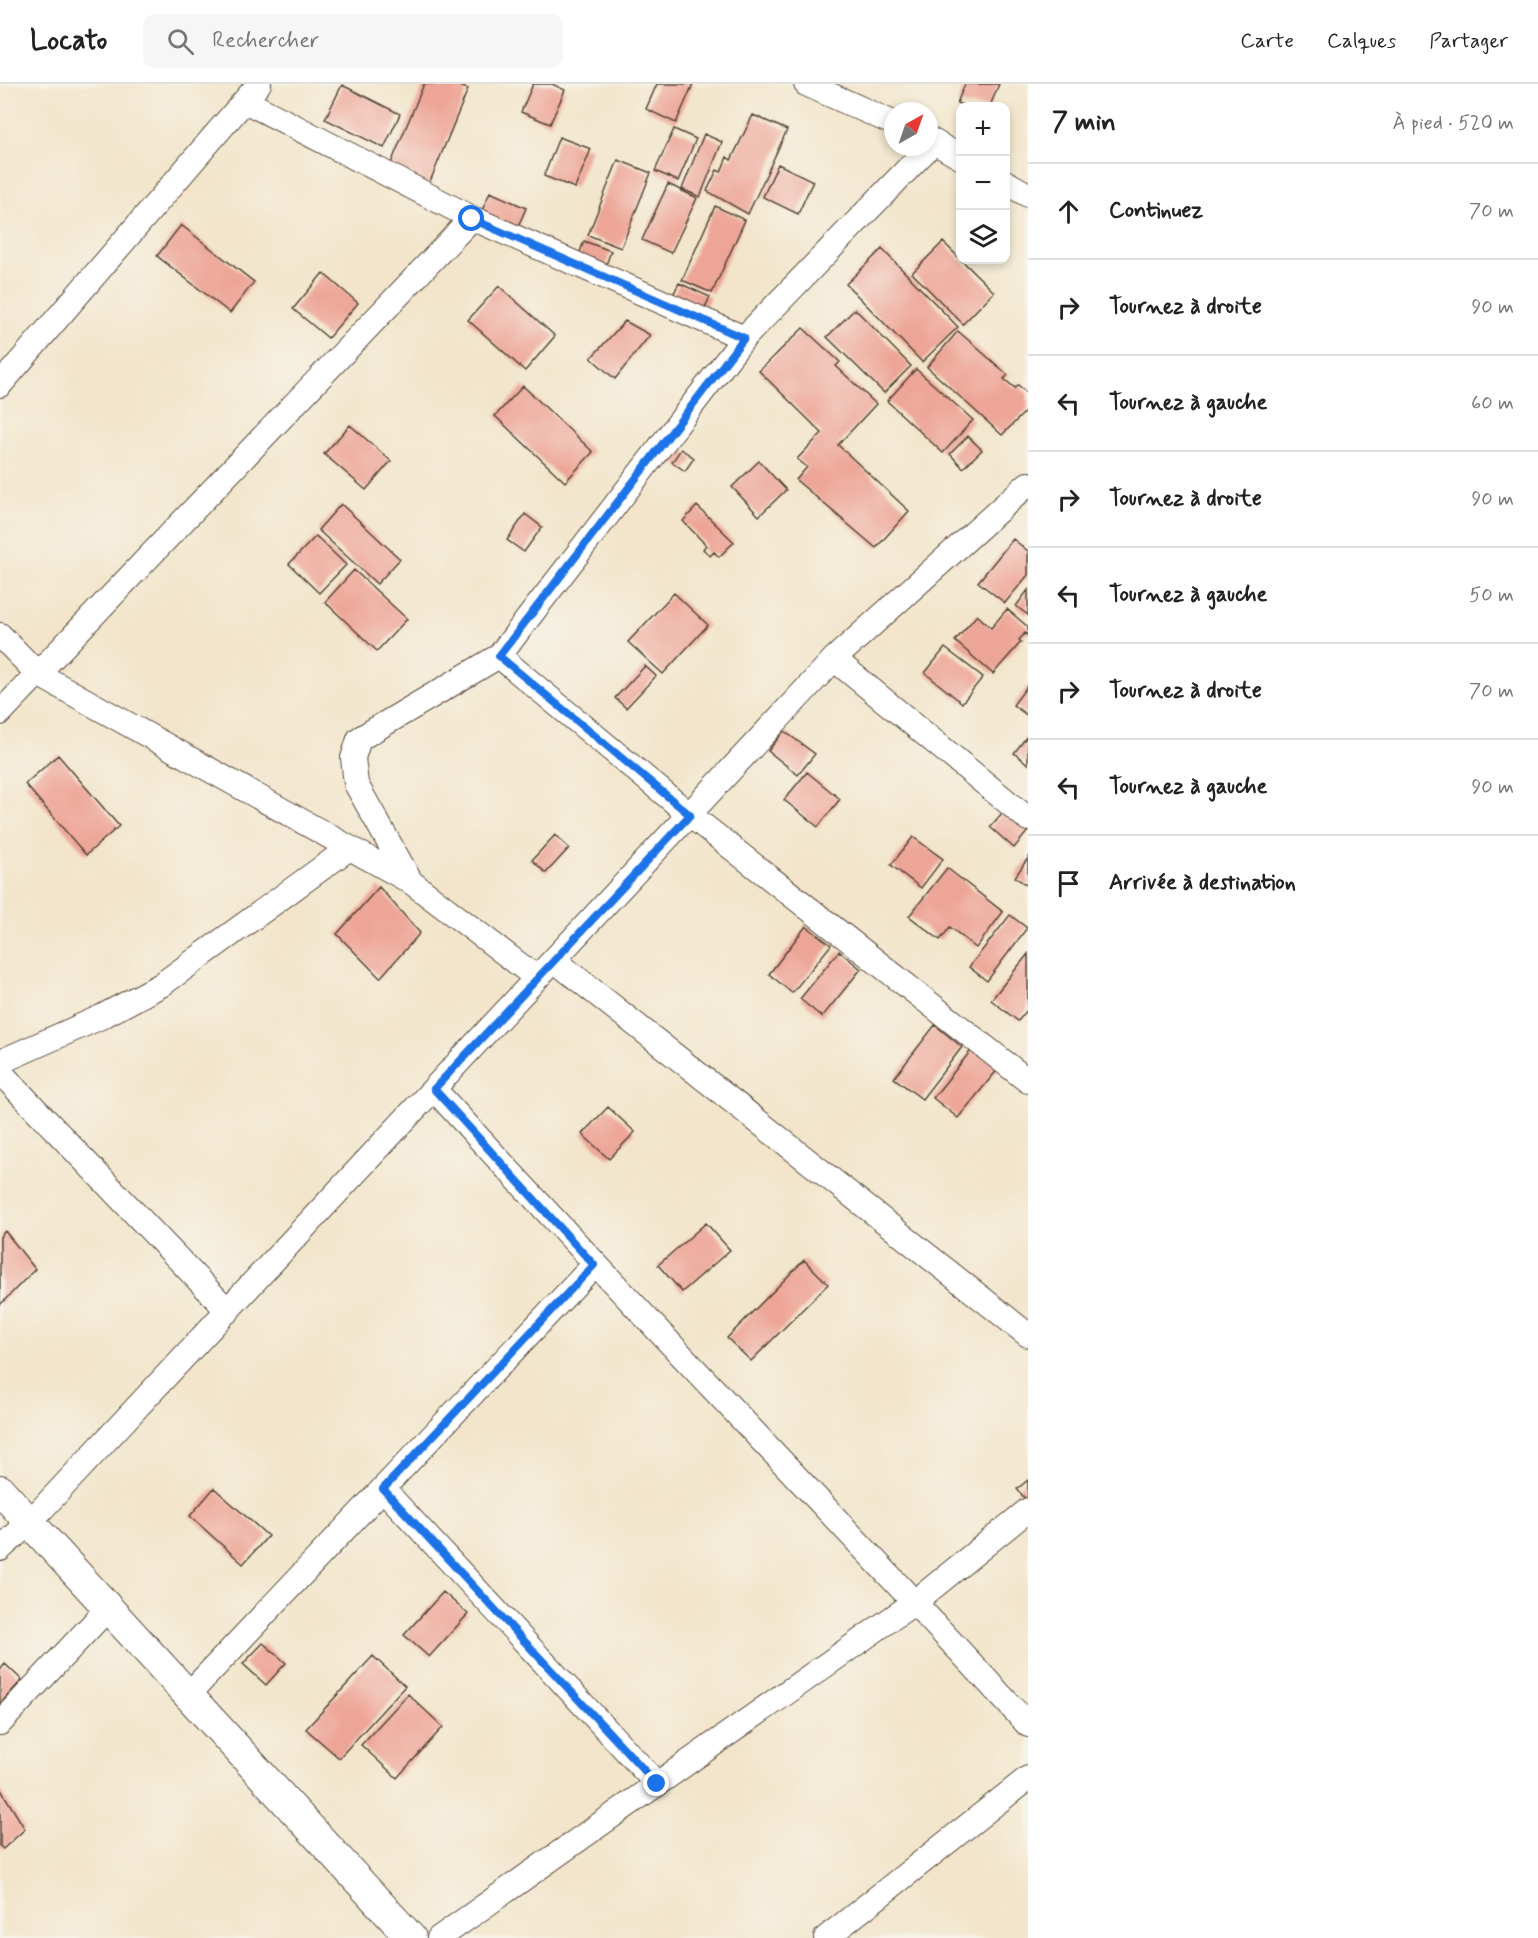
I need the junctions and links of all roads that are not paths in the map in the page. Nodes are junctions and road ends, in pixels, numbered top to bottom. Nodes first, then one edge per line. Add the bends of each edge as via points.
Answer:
1 (806, 84) edge
2 (252, 93) edge
3 (884, 119) edge
4 (938, 147) edge
5 (918, 156) edge
6 (958, 156) edge
7 (1010, 185) edge
8 (1028, 195) edge
9 (472, 219) junction
10 (744, 338) junction
11 (0, 385) edge
12 (1028, 484) edge
13 (0, 635) edge
14 (499, 656) junction
15 (834, 659) junction
16 (38, 674) junction
17 (0, 713) edge
18 (690, 815) junction
19 (1028, 819) edge
20 (348, 849) junction
21 (411, 882) junction
22 (554, 960) junction
23 (537, 978) junction
24 (0, 1062) edge
25 (0, 1072) edge
26 (1028, 1081) edge
27 (434, 1089) junction
28 (594, 1265) junction
29 (228, 1311) junction
30 (1028, 1335) edge
31 (383, 1489) junction
32 (0, 1490) edge
33 (1028, 1510) edge
34 (30, 1522) junction
35 (0, 1548) edge
36 (915, 1602) junction
37 (108, 1608) junction
38 (189, 1694) junction
39 (0, 1723) edge
40 (1028, 1725) edge
41 (1028, 1778) edge
42 (657, 1784) junction
43 (411, 1938) edge
44 (439, 1938) edge
45 (826, 1938) edge

1 - 3 street
2 - 9 street
2 - 11 street
4 - 6 street
5 - 10 street
7 - 8 street
9 - 10 street
9 - 16 street
10 - 14 street
12 - 15 street
13 - 16 street
14 - 18 street
14 - 21 street via 359,739 353,758 356,784
15 - 18 street
15 - 19 street
16 - 17 street
16 - 20 street
18 - 22 street
18 - 26 street
20 - 21 street
20 - 24 street via 161,985
21 - 23 street
22 - 23 street
22 - 30 street
23 - 27 street
25 - 29 street
27 - 28 street
27 - 29 street
28 - 31 street
28 - 36 street
29 - 34 street
31 - 38 street
31 - 42 street
32 - 34 street
33 - 36 street
34 - 35 street
34 - 37 street
36 - 40 street
36 - 42 street
37 - 38 street
37 - 39 street
38 - 43 street
41 - 45 street
42 - 44 street

